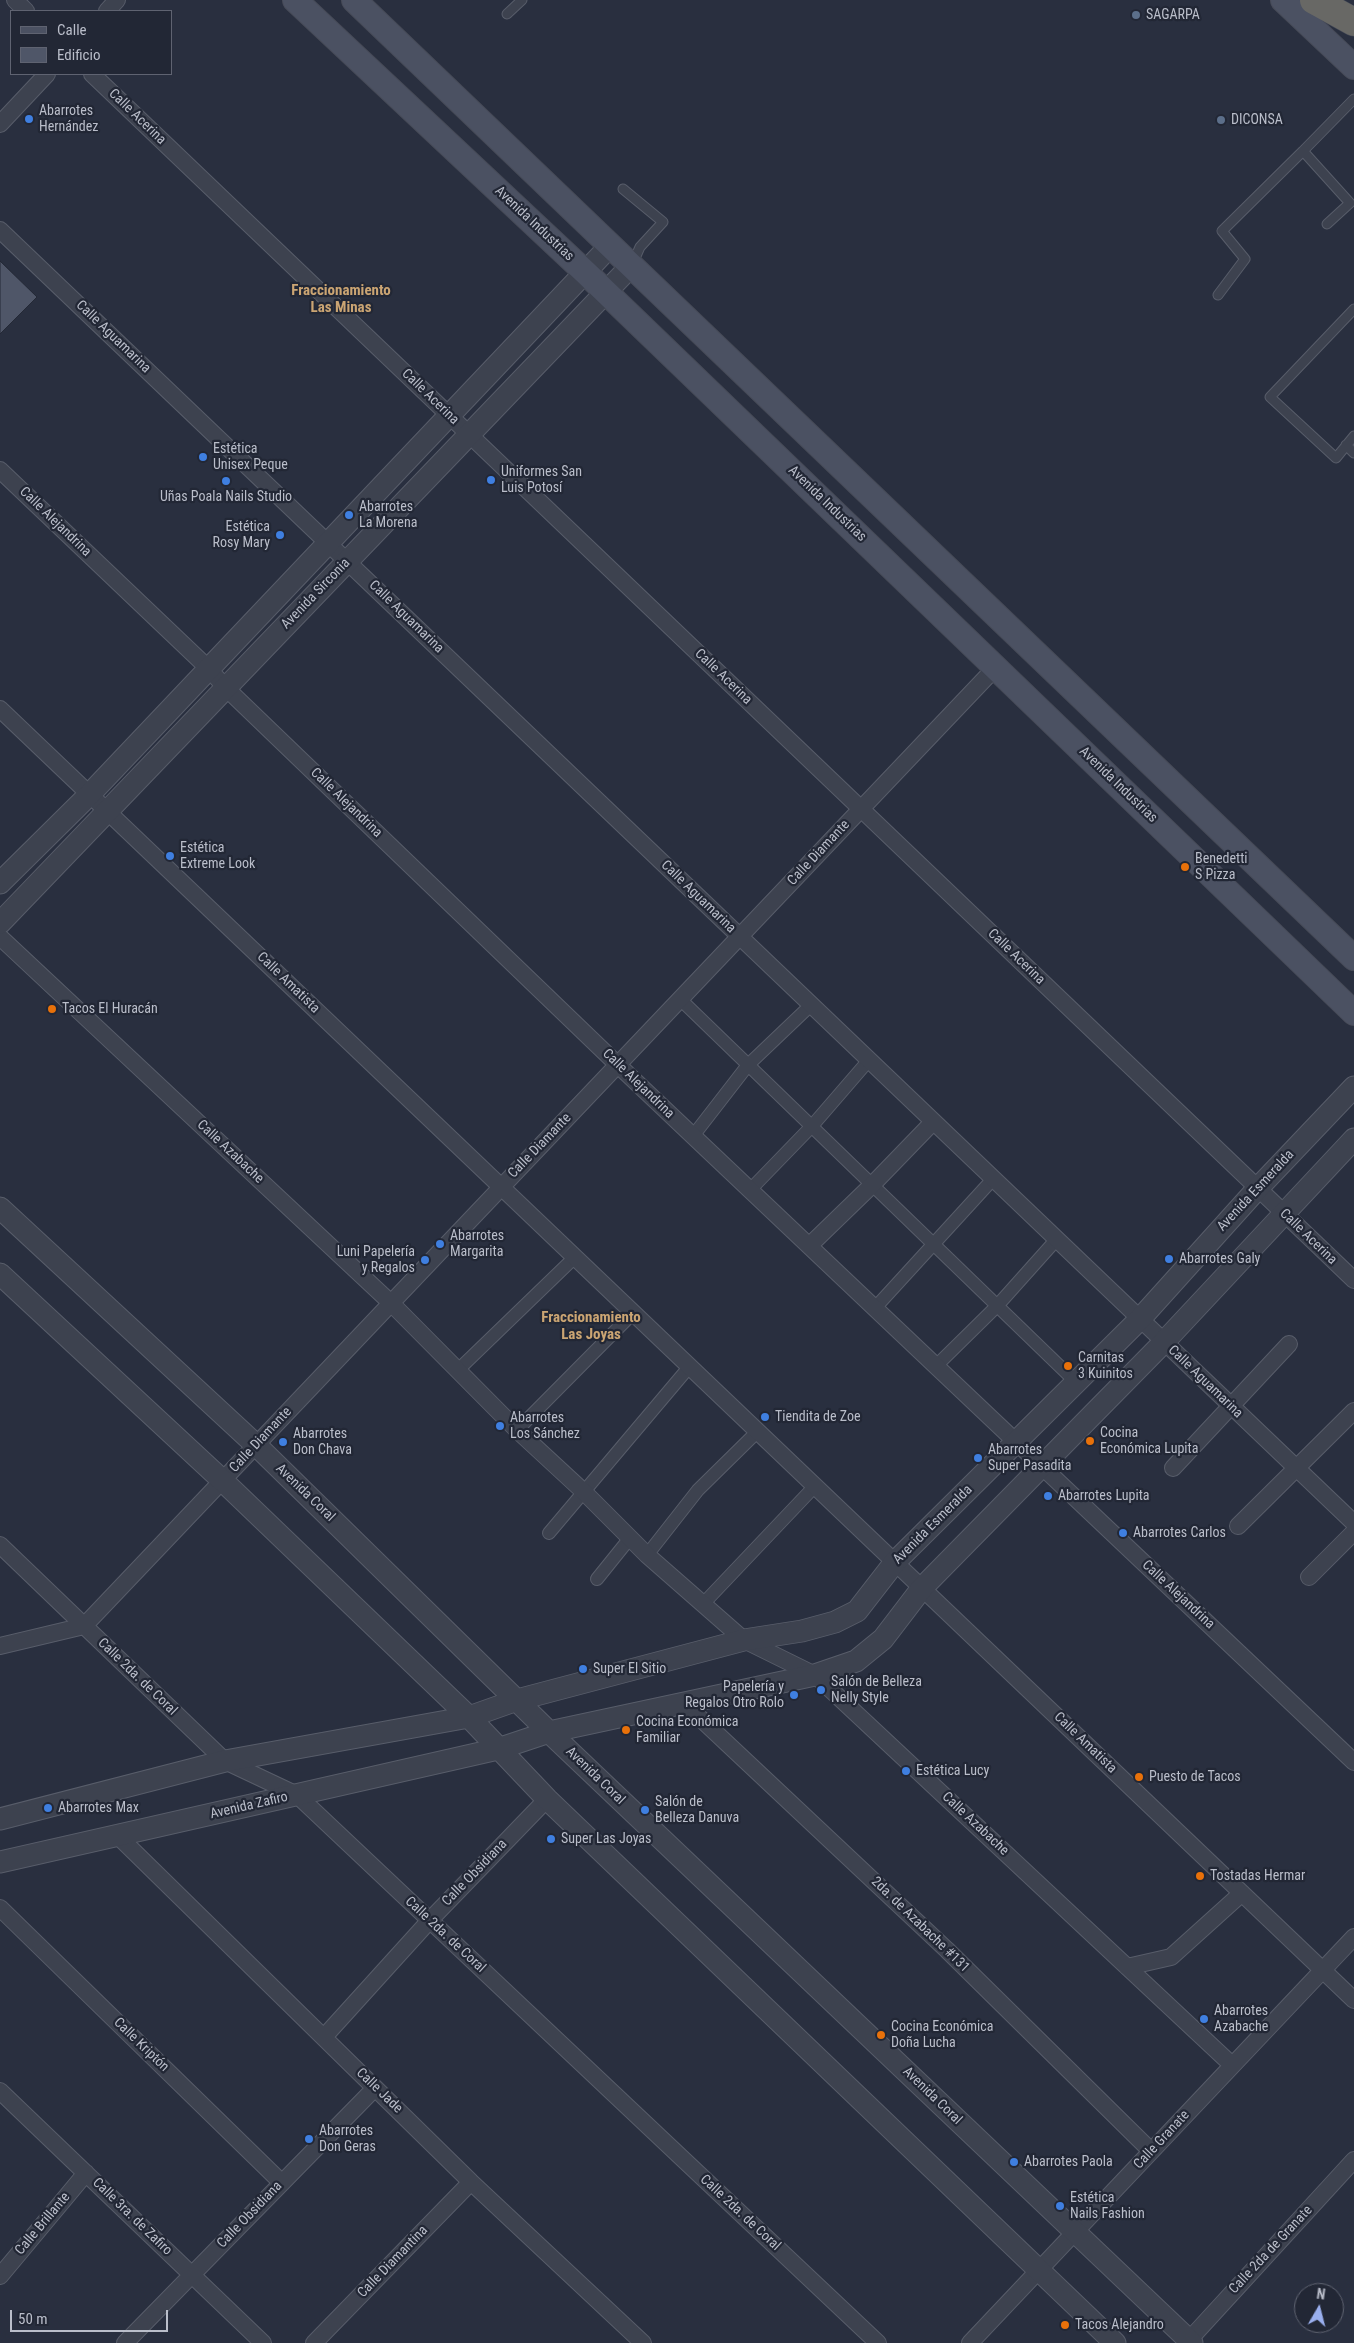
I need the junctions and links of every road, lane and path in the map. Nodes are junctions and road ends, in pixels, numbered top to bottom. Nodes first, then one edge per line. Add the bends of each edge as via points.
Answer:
1 (14, 0) edge
2 (117, 0) edge
3 (295, 0) edge
4 (354, 0) edge
5 (522, 0) edge
6 (1283, 0) edge
7 (1314, 0) edge
8 (25, 10) edge
9 (107, 10) edge
10 (507, 14) dead end
11 (1354, 22) edge
12 (1354, 67) edge
13 (47, 75) edge
14 (93, 75) edge
15 (1354, 98) edge
16 (0, 124) edge
17 (1303, 150) junction
18 (623, 189) dead end
19 (1327, 224) dead end
20 (0, 230) edge
21 (610, 246) junction
22 (632, 265) junction
23 (585, 272) junction
24 (605, 291) junction
25 (1218, 295) dead end
26 (1354, 309) edge
27 (450, 416) junction
28 (468, 434) junction
29 (1354, 436) edge
30 (1346, 445) junction
31 (1354, 453) edge
32 (0, 470) edge
33 (328, 544) junction
34 (347, 562) junction
35 (996, 667) junction
36 (208, 668) junction
37 (226, 688) junction
38 (0, 709) edge
39 (90, 794) junction
40 (860, 808) junction
41 (107, 811) junction
42 (0, 884) edge
43 (0, 923) edge
44 (0, 936) edge
45 (740, 937) junction
46 (1354, 958) edge
47 (680, 999) junction
48 (811, 1005) junction
49 (1354, 1013) edge
50 (869, 1060) junction
51 (618, 1065) junction
52 (748, 1065) junction
53 (1354, 1087) edge
54 (934, 1122) junction
55 (812, 1126) junction
56 (693, 1136) junction
57 (1354, 1139) edge
58 (993, 1179) junction
59 (872, 1185) junction
60 (501, 1186) junction
61 (1258, 1188) junction
62 (750, 1190) junction
63 (0, 1208) edge
64 (1284, 1214) junction
65 (1056, 1240) junction
66 (933, 1244) junction
67 (809, 1246) junction
68 (575, 1257) junction
69 (0, 1274) edge
70 (1354, 1280) edge
71 (392, 1304) junction
72 (997, 1306) junction
73 (875, 1308) junction
74 (633, 1313) junction
75 (1140, 1319) junction
76 (1164, 1342) junction
77 (1289, 1344) dead end
78 (690, 1366) junction
79 (936, 1366) junction
80 (458, 1370) junction
81 (1076, 1382) junction
82 (1231, 1407) junction
83 (1354, 1411) edge
84 (516, 1430) junction
85 (758, 1431) junction
86 (1016, 1442) junction
87 (256, 1445) junction
88 (1043, 1467) junction
89 (1173, 1468) dead end
90 (1296, 1469) junction
91 (223, 1481) junction
92 (815, 1486) junction
93 (583, 1491) junction
94 (1354, 1523) edge
95 (1238, 1526) dead end
96 (549, 1532) dead end
97 (1354, 1532) edge
98 (630, 1538) junction
99 (0, 1546) edge
100 (648, 1555) junction
101 (895, 1562) junction
102 (1309, 1577) dead end
103 (597, 1579) dead end
104 (922, 1588) junction
105 (702, 1604) junction
106 (84, 1626) junction
107 (744, 1640) junction
108 (0, 1646) edge
109 (815, 1675) junction
110 (517, 1700) junction
111 (684, 1704) junction
112 (469, 1716) junction
113 (549, 1732) junction
114 (498, 1749) junction
115 (225, 1761) junction
116 (1354, 1762) edge
117 (297, 1795) junction
118 (547, 1799) junction
119 (0, 1819) edge
120 (118, 1836) junction
121 (0, 1862) edge
122 (1242, 1893) junction
123 (0, 1908) edge
124 (430, 1920) junction
125 (1354, 1937) edge
126 (1126, 1966) junction
127 (1323, 1970) junction
128 (1354, 2000) edge
129 (324, 2037) junction
130 (1232, 2066) junction
131 (375, 2088) junction
132 (0, 2091) edge
133 (1151, 2151) junction
134 (1354, 2160) edge
135 (86, 2173) junction
136 (472, 2182) junction
137 (282, 2183) junction
138 (1075, 2232) junction
139 (1038, 2271) junction
140 (192, 2275) junction
141 (0, 2276) edge
142 (1190, 2341) edge
143 (125, 2343) edge
144 (263, 2343) edge
145 (314, 2343) edge
146 (643, 2343) edge
147 (878, 2343) edge
148 (970, 2343) edge
149 (1115, 2343) edge

1 - 8 street
2 - 9 street
3 - 23 main road, Avenida Industrias
4 - 21 main road
5 - 10 lane
6 - 12 main road
7 - 11 highway
13 - 16 street
14 - 27 street, Calle Acerina
15 - 17 lane
17 - 19 lane via 1350,203
17 - 25 lane via 1222,231 1245,259
18 - 22 lane via 663,222 640,247
20 - 33 street, Calle Aguamarina
21 - 22 main road
21 - 23 street, Avenida Sirconia
22 - 24 street, Avenida Sirconia
22 - 46 main road
23 - 24 main road, Avenida Industrias
23 - 27 street, Avenida Sirconia
24 - 28 street, Avenida Sirconia
24 - 35 main road, Avenida Industrias
26 - 30 lane via 1270,397 1336,458
27 - 28 street, Calle Acerina
27 - 33 street, Avenida Sirconia
28 - 34 street, Avenida Sirconia
28 - 40 street, Calle Acerina
29 - 30 lane
30 - 31 lane
32 - 36 street, Calle Alejandrina
33 - 34 street, Calle Aguamarina
33 - 36 street, Avenida Sirconia
34 - 37 street, Avenida Sirconia
34 - 45 street, Calle Aguamarina
35 - 40 street, Calle Diamante
35 - 49 main road, Avenida Industrias
36 - 37 street, Calle Alejandrina
36 - 39 street, Avenida Sirconia
37 - 41 street, Avenida Sirconia
37 - 51 street, Calle Alejandrina
38 - 39 street, Calle Amatista
39 - 41 street, Calle Amatista
39 - 42 street, Avenida Sirconia
40 - 45 street, Calle Diamante
40 - 61 street, Calle Acerina
41 - 43 street, Avenida Sirconia
41 - 60 street, Calle Amatista
44 - 71 street, Calle Azabache
45 - 47 street, Calle Diamante
45 - 48 street, Calle Aguamarina
47 - 51 street, Calle Diamante
47 - 52 street
48 - 50 street, Calle Aguamarina
48 - 52 street
50 - 54 street, Calle Aguamarina
50 - 55 street
51 - 56 street, Calle Alejandrina
51 - 60 street, Calle Diamante
52 - 55 street
52 - 56 street
53 - 61 street, Avenida Esmeralda
54 - 58 street, Calle Aguamarina
54 - 59 street
55 - 59 street
55 - 62 street
56 - 62 street, Calle Alejandrina
57 - 64 street
58 - 65 street, Calle Aguamarina
58 - 66 street
59 - 66 street
59 - 67 street
60 - 68 street, Calle Amatista
60 - 71 street, Calle Diamante
61 - 64 street, Calle Acerina
61 - 75 street, Avenida Esmeralda
62 - 67 street, Calle Alejandrina
63 - 87 street, Avenida Coral
64 - 70 street, Calle Acerina
64 - 76 street
65 - 72 street
65 - 75 street, Calle Aguamarina
66 - 72 street
66 - 73 street
67 - 73 street, Calle Alejandrina
68 - 74 street, Calle Amatista
68 - 80 street
69 - 91 street
71 - 80 street, Calle Azabache
71 - 87 street, Calle Diamante
72 - 79 street
72 - 81 street
73 - 79 street, Calle Alejandrina
74 - 78 street, Calle Amatista
74 - 84 street
75 - 76 street, Calle Aguamarina
75 - 81 street, Avenida Esmeralda
76 - 82 street, Calle Aguamarina
76 - 88 street
77 - 82 street
78 - 85 street, Calle Amatista
78 - 93 street
79 - 86 street, Calle Alejandrina
80 - 84 street, Calle Azabache
81 - 86 street, Avenida Esmeralda
82 - 89 street
82 - 90 street, Calle Aguamarina
83 - 90 street
84 - 93 street, Calle Azabache
85 - 92 street, Calle Amatista
85 - 100 street via 698,1490
86 - 88 street, Calle Alejandrina
86 - 101 street, Avenida Esmeralda
87 - 91 street, Calle Diamante
87 - 110 street, Avenida Coral
88 - 104 street
88 - 116 street, Calle Alejandrina
90 - 94 street, Calle Aguamarina
90 - 95 street
91 - 106 street, Calle Diamante
91 - 112 street
92 - 101 street, Calle Amatista
92 - 105 street
93 - 96 street
93 - 98 street, Calle Azabache
97 - 102 street
98 - 100 street, Calle Azabache
98 - 103 street
99 - 106 street, Calle 2da. de Coral
100 - 105 street, Calle Azabache
101 - 104 street, Calle Amatista
101 - 107 street, Avenida Esmeralda via 857,1610 835,1622
104 - 109 street via 884,1639 856,1661
104 - 122 street, Calle Amatista
105 - 107 street, Calle Azabache
106 - 108 street
106 - 115 street, Calle 2da. de Coral
107 - 109 street, Calle Azabache
107 - 110 street, Avenida Esmeralda
109 - 111 street
109 - 126 street, Calle Azabache
110 - 112 street, Avenida Esmeralda
110 - 113 street, Avenida Coral
111 - 113 street
111 - 133 street, 2da. de Azabache #131 via 947,1950
112 - 114 street
112 - 115 street
113 - 114 street
113 - 138 street, Avenida Coral
114 - 117 street, Avenida Zafiro
114 - 118 street
115 - 117 street, Calle 2da. de Coral
115 - 119 street
117 - 120 street, Avenida Zafiro
117 - 124 street, Calle 2da. de Coral
118 - 124 street, Calle Obsidiana
118 - 139 street
120 - 121 street, Avenida Zafiro
120 - 129 street, Calle Jade
122 - 126 street via 1171,1957
122 - 127 street, Calle Amatista
123 - 137 street, Calle Kriptón
124 - 129 street, Calle Obsidiana
124 - 147 street, Calle 2da. de Coral
125 - 127 street, Calle Granate
126 - 130 street, Calle Azabache
127 - 128 street, Calle Amatista
127 - 130 street, Calle Granate
129 - 131 street, Calle Jade
130 - 133 street, Calle Granate
131 - 136 street, Calle Jade
131 - 137 street, Calle Obsidiana
132 - 135 street, Calle 3ra. de Zafiro
133 - 138 street, Calle Granate
134 - 142 street, Calle 2da de Granate
135 - 140 street, Calle 3ra. de Zafiro
135 - 141 street, Calle Brillante
136 - 145 street, Calle Diamantina
136 - 146 street, Calle Jade
137 - 140 street, Calle Obsidiana
138 - 139 street, Calle Granate
138 - 142 street, Avenida Coral
139 - 148 street, Calle Granate
139 - 149 street
140 - 143 street, Calle Obsidiana
140 - 144 street, Calle 3ra. de Zafiro

